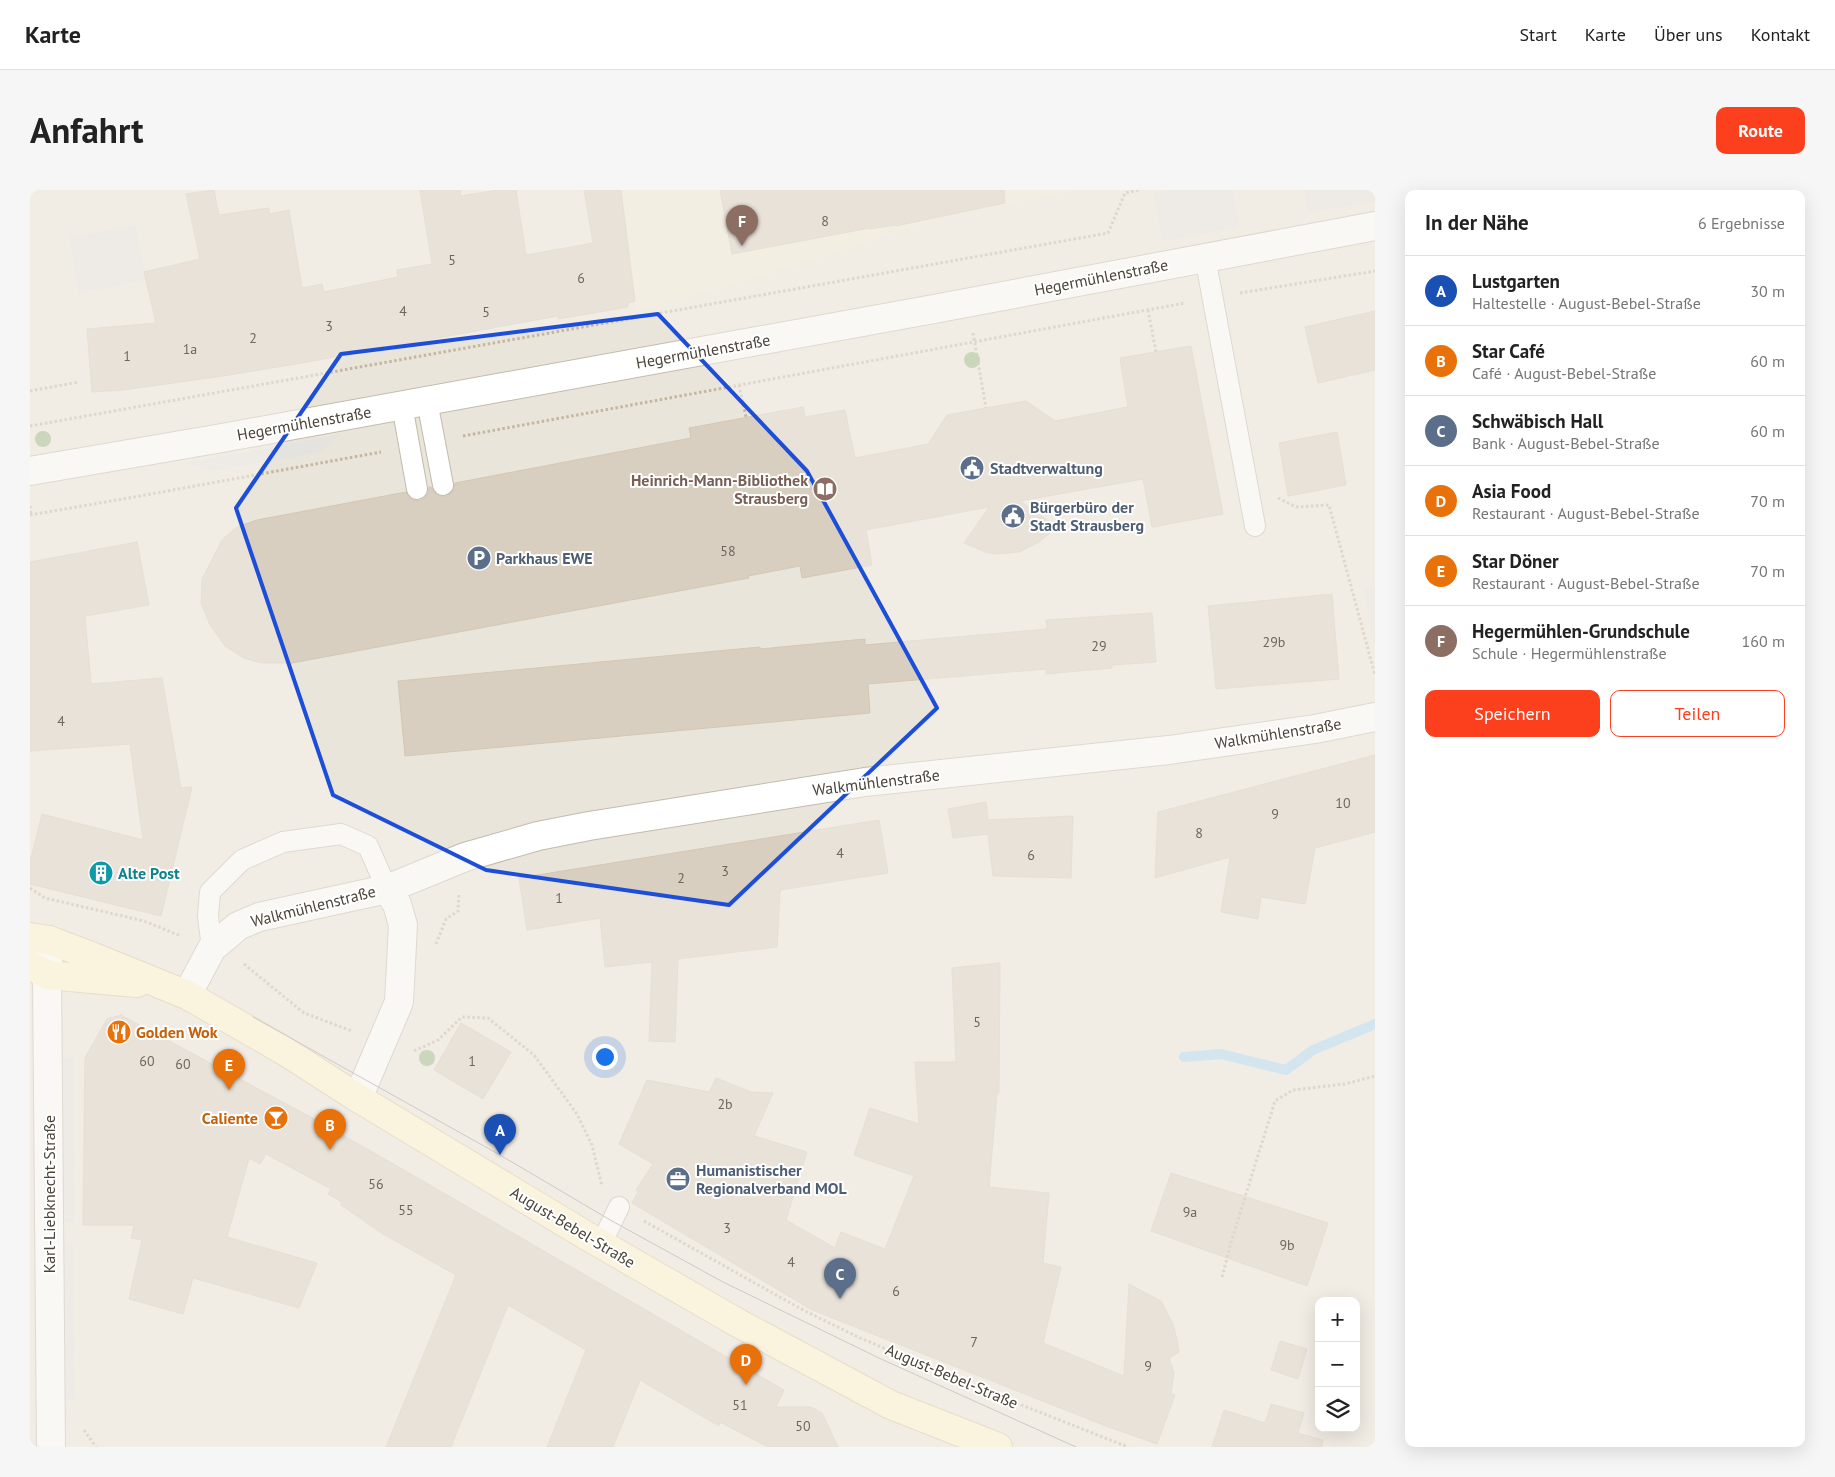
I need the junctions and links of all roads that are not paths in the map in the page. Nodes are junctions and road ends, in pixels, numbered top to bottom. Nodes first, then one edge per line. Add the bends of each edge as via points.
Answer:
1 (1375, 226) edge
2 (1205, 257) junction
3 (414, 403) junction
4 (30, 471) edge
5 (443, 485) dead end
6 (418, 490) dead end
7 (1255, 526) dead end
8 (1375, 717) edge
9 (387, 889) junction
10 (36, 933) edge
11 (212, 948) junction
12 (36, 972) edge
13 (160, 985) junction
14 (187, 996) junction
15 (358, 1098) junction
16 (619, 1207) road end
17 (601, 1244) junction
18 (51, 1447) edge
19 (998, 1447) edge

1 - 2 street, Hegermühlenstraße
2 - 3 street, Hegermühlenstraße
2 - 7 lane
3 - 4 street, Hegermühlenstraße
3 - 5 lane via 435,442
3 - 6 lane via 410,446
8 - 9 street, Walkmühlenstraße via 1169,750 865,782 589,826 538,836 465,857
9 - 11 street, Walkmühlenstraße via 259,917 238,926
9 - 11 lane via 368,846 341,834 283,842 242,860 210,892 208,916
9 - 15 street, Walkmühlenstraße via 397,904 403,925 399,1002
10 - 12 street, Karl-Liebknecht-Straße
10 - 13 street, August-Bebel-Straße
11 - 14 street, Walkmühlenstraße
12 - 13 street, August-Bebel-Straße
12 - 18 street, Karl-Liebknecht-Straße
13 - 14 street, August-Bebel-Straße
14 - 15 street, August-Bebel-Straße via 283,1050
15 - 17 street, August-Bebel-Straße
16 - 17 lane
17 - 19 street, August-Bebel-Straße via 738,1323 892,1405

